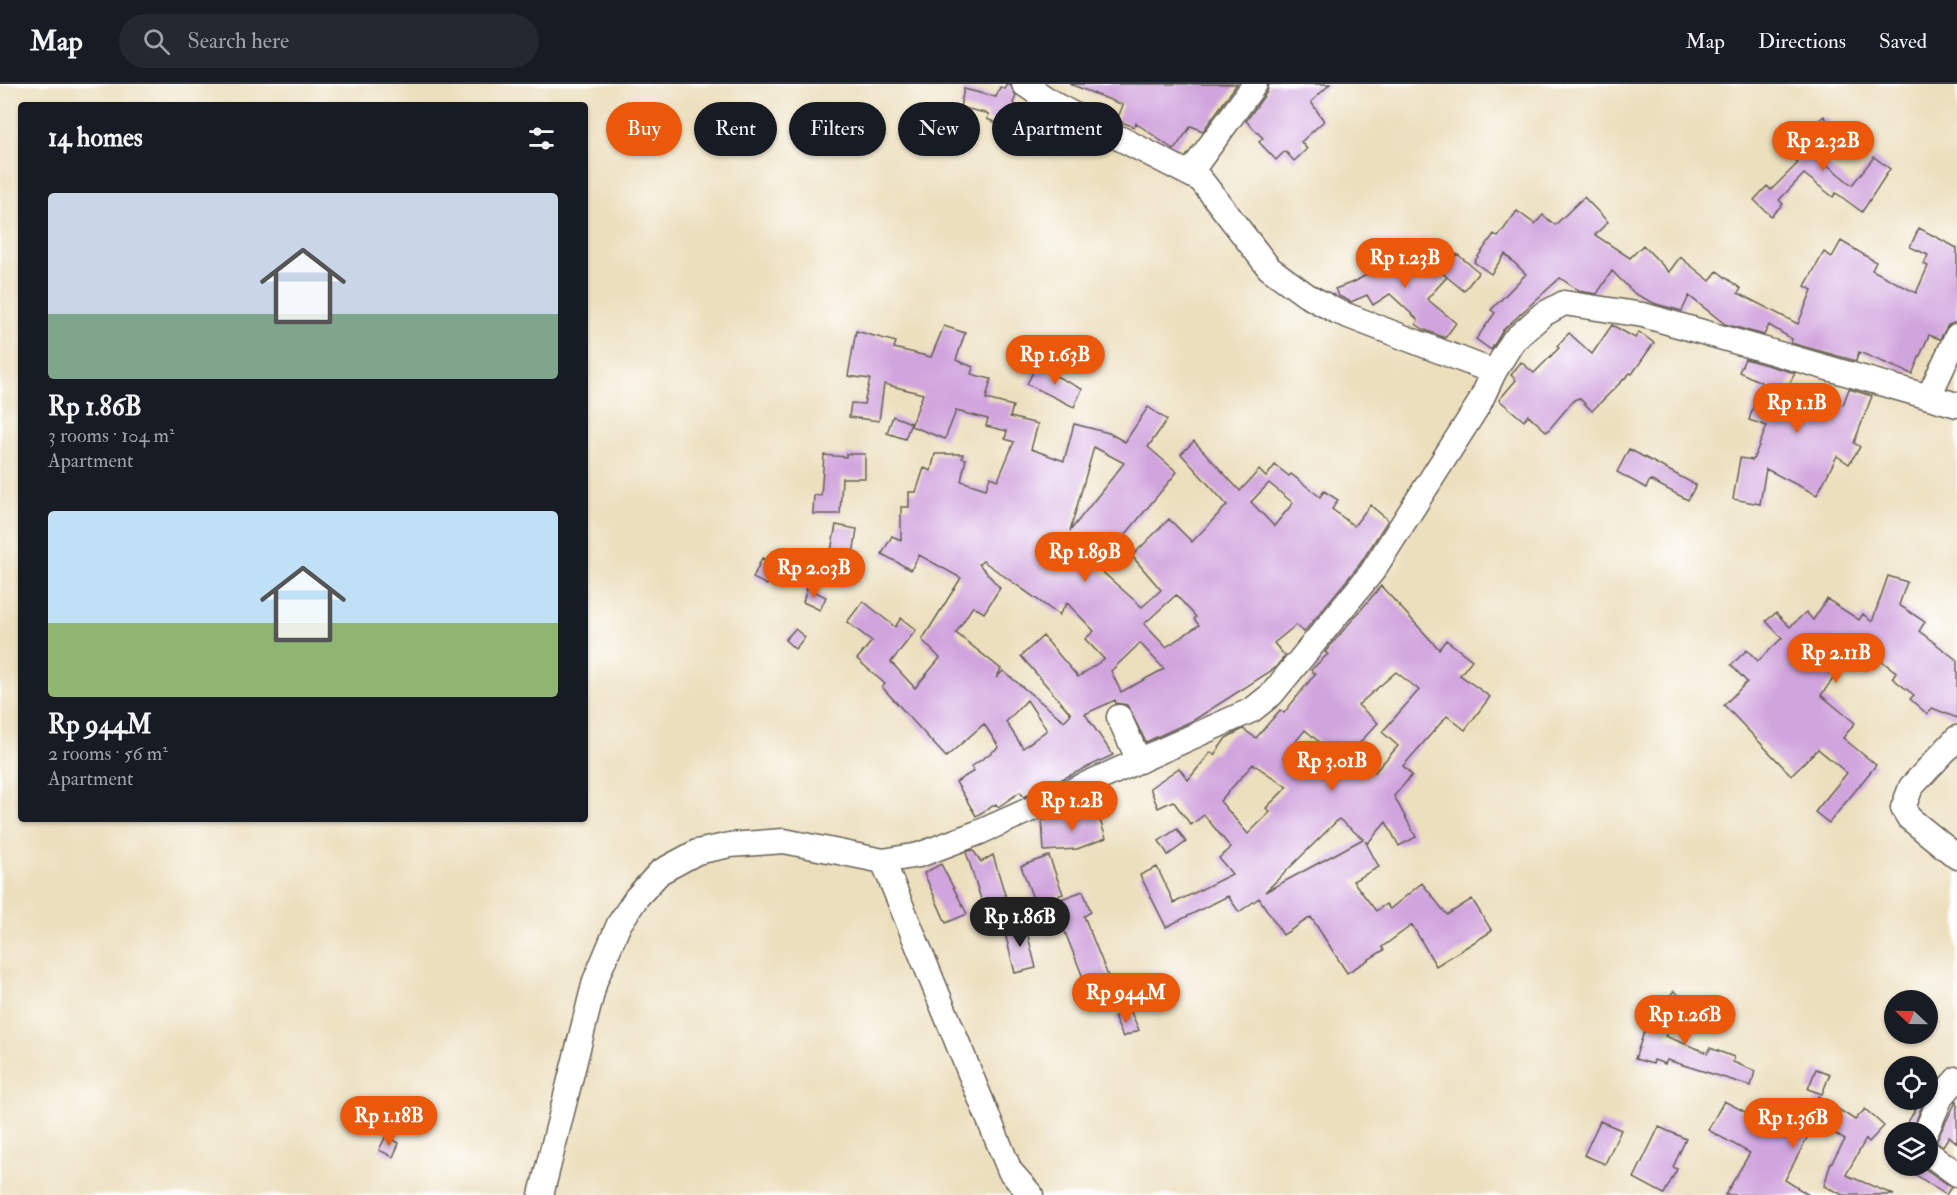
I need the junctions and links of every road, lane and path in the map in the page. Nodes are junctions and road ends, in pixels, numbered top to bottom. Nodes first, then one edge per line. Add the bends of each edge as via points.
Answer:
1 (1024, 84) edge
2 (1255, 84) edge
3 (1190, 173) junction
4 (1957, 336) edge
5 (1494, 372) junction
6 (1929, 396) junction
7 (1957, 405) edge
8 (1119, 717) dead end
9 (1957, 738) edge
10 (1139, 761) junction
11 (1957, 857) edge
12 (884, 861) junction
13 (1957, 1079) edge
14 (1930, 1122) edge
15 (1938, 1160) edge
16 (1957, 1174) edge
17 (541, 1195) edge
18 (1031, 1195) edge

1 - 3 street
2 - 3 street
3 - 5 street via 1201,180 1269,268 1306,295 1338,312
4 - 6 street
5 - 6 street via 1513,342 1542,315 1564,303 1643,315
5 - 10 street via 1479,404 1371,573 1272,694 1252,710
6 - 7 street
8 - 10 street
9 - 11 street via 1911,787 1903,808 1909,818
10 - 12 street via 980,832 919,855
12 - 17 street via 784,841 697,852 660,872 619,924 595,981
12 - 18 street via 1010,1171
13 - 14 street via 1941,1097
15 - 16 street

